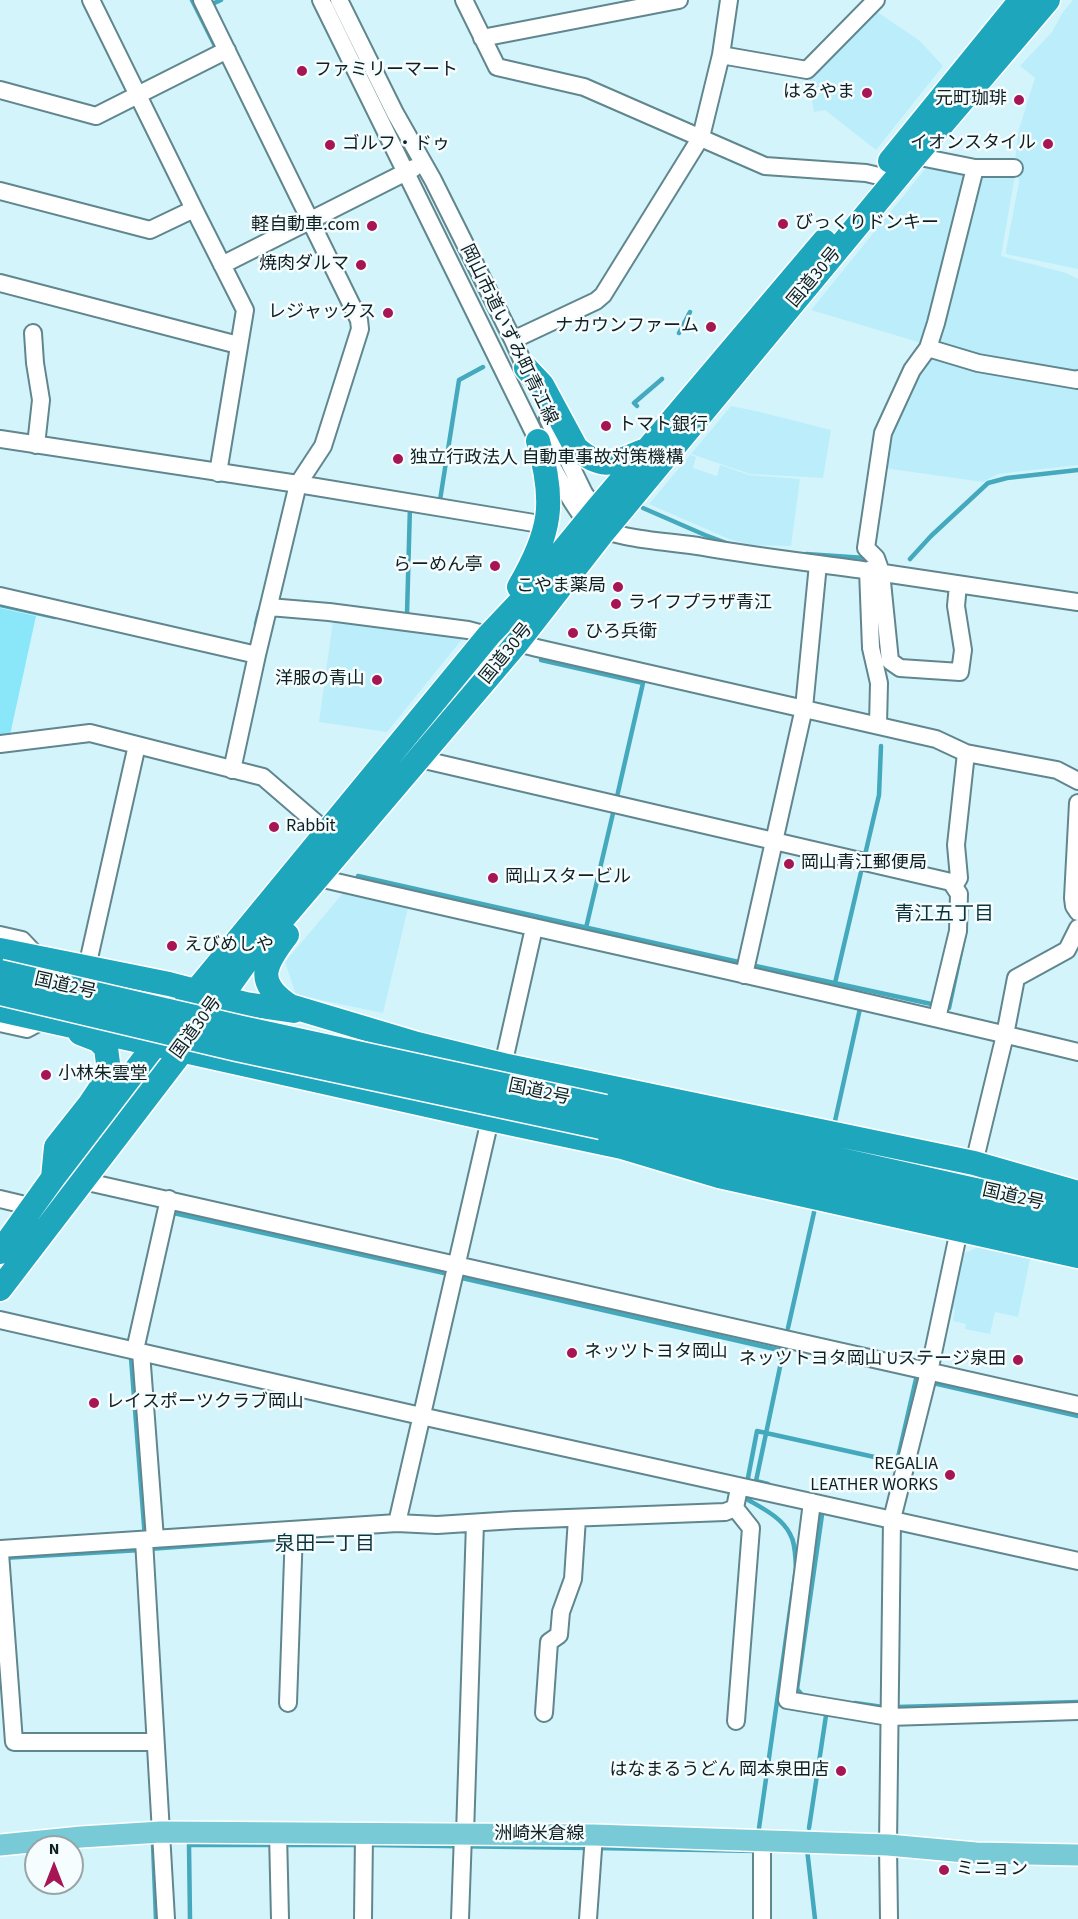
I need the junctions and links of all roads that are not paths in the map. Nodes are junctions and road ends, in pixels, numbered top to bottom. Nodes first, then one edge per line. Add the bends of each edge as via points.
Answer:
1 (91, 0) edge
2 (321, 0) edge
3 (339, 0) edge
4 (464, 0) edge
5 (679, 0) edge
6 (729, 0) edge
7 (876, 0) edge
8 (1021, 0) edge
9 (1048, 0) edge
10 (204, 5) edge
11 (482, 38) junction
12 (227, 50) junction
13 (722, 55) junction
14 (0, 90) edge
15 (140, 99) junction
16 (701, 138) junction
17 (908, 152) junction
18 (423, 163) junction
19 (975, 168) junction
20 (1014, 168) dead end
21 (406, 172) junction
22 (888, 177) junction
23 (0, 191) edge
24 (194, 209) junction
25 (310, 220) junction
26 (222, 265) junction
27 (0, 283) edge
28 (33, 333) dead end
29 (513, 340) junction
30 (238, 345) junction
31 (928, 348) junction
32 (526, 368) junction
33 (1078, 379) edge
34 (0, 439) edge
35 (538, 441) junction
36 (36, 445) junction
37 (648, 449) junction
38 (218, 473) junction
39 (298, 484) junction
40 (596, 520) junction
41 (546, 525) junction
42 (818, 564) junction
43 (874, 571) junction
44 (958, 585) junction
45 (0, 596) edge
46 (1078, 602) edge
47 (269, 607) junction
48 (494, 629) junction
49 (517, 643) junction
50 (252, 654) junction
51 (804, 708) junction
52 (878, 725) junction
53 (0, 744) edge
54 (137, 745) junction
55 (966, 753) junction
56 (420, 759) junction
57 (232, 770) junction
58 (1078, 781) edge
59 (1078, 803) edge
60 (328, 833) junction
61 (774, 842) junction
62 (319, 878) junction
63 (954, 886) junction
64 (1078, 912) edge
65 (534, 928) junction
66 (1078, 928) edge
67 (0, 934) edge
68 (0, 950) edge
69 (39, 958) junction
70 (87, 967) junction
71 (746, 967) junction
72 (0, 972) edge
73 (0, 993) edge
74 (208, 994) junction
75 (0, 1010) edge
76 (939, 1011) junction
77 (317, 1015) junction
78 (44, 1020) junction
79 (0, 1023) edge
80 (1005, 1035) junction
81 (156, 1045) junction
82 (183, 1050) junction
83 (1078, 1052) edge
84 (503, 1065) junction
85 (603, 1117) junction
86 (490, 1119) junction
87 (751, 1139) junction
88 (974, 1163) junction
89 (54, 1178) junction
90 (83, 1180) junction
91 (1078, 1193) edge
92 (10, 1202) edge
93 (167, 1208) junction
94 (1074, 1227) edge
95 (0, 1229) edge
96 (959, 1230) junction
97 (0, 1251) edge
98 (1078, 1256) edge
99 (457, 1265) junction
100 (0, 1289) edge
101 (0, 1307) edge
102 (0, 1320) edge
103 (138, 1351) junction
104 (928, 1372) junction
105 (1078, 1405) edge
106 (421, 1416) junction
107 (744, 1489) junction
108 (820, 1503) junction
109 (739, 1512) junction
110 (892, 1519) junction
111 (577, 1522) junction
112 (397, 1523) junction
113 (474, 1527) junction
114 (294, 1536) junction
115 (147, 1542) junction
116 (0, 1552) edge
117 (1078, 1561) edge
118 (0, 1562) edge
119 (288, 1703) dead end
120 (1078, 1711) edge
121 (544, 1713) dead end
122 (890, 1717) junction
123 (736, 1721) dead end
124 (151, 1742) junction
125 (161, 1832) junction
126 (278, 1833) junction
127 (364, 1834) junction
128 (463, 1840) junction
129 (762, 1840) junction
130 (594, 1844) junction
131 (0, 1845) edge
132 (888, 1845) junction
133 (1078, 1855) edge
134 (166, 1919) edge
135 (280, 1919) edge
136 (363, 1919) edge
137 (460, 1919) edge
138 (588, 1919) edge
139 (762, 1919) edge
140 (889, 1919) edge

1 - 15 street
2 - 21 street, 岡山市道いずみ町青江線
3 - 18 street, 岡山市道いずみ町青江線
4 - 11 street
5 - 11 street
6 - 13 street
7 - 13 street via 807,70
8 - 17 highway, 国道30号
9 - 17 highway, 国道30号
10 - 12 street
11 - 16 street via 496,67 584,87
12 - 15 street
12 - 25 street
13 - 16 street
14 - 15 street via 96,116
15 - 24 street
16 - 22 street via 765,166
16 - 29 street via 603,295
17 - 19 street
17 - 22 highway, 国道30号
18 - 21 street
18 - 29 street, 岡山市道いずみ町青江線
19 - 20 street
19 - 31 street
21 - 25 street
21 - 35 street, 岡山市道いずみ町青江線
22 - 37 highway, 国道30号
22 - 40 highway, 国道30号
23 - 24 street via 150,230
24 - 26 street
25 - 26 street
25 - 39 street via 360,329 323,446
26 - 30 street via 245,310
27 - 30 street
28 - 36 street via 41,400
29 - 32 street, 岡山市道いずみ町青江線
30 - 38 street
31 - 33 street via 978,363
31 - 43 street via 908,378 883,433 866,548 876,558
32 - 37 highway via 542,385 576,448 584,455 605,464
32 - 40 street, 岡山市道いずみ町青江線
34 - 36 street
35 - 40 street, 岡山市道いずみ町青江線 via 576,506
35 - 41 highway via 549,487
36 - 38 street
37 - 40 highway, 国道30号
38 - 39 street
39 - 41 street
39 - 47 street
40 - 42 street via 619,534
40 - 48 highway, 国道30号
40 - 49 highway, 国道30号
41 - 48 highway via 531,566
42 - 43 street
42 - 51 street
43 - 44 street
43 - 44 street via 890,661 900,669 960,672 963,650 956,606
43 - 52 street via 871,648 879,683
44 - 46 street
45 - 50 street
47 - 48 street via 468,630
47 - 50 street
48 - 49 street
48 - 60 highway, 国道30号
49 - 51 street
49 - 56 highway, 国道30号
50 - 57 street
51 - 52 street
51 - 61 street
52 - 55 street via 936,739
53 - 54 street via 90,733
54 - 57 street
54 - 70 street
55 - 58 street via 1057,770
55 - 63 street via 956,844 959,878
56 - 61 street
56 - 62 highway, 国道30号
57 - 60 street via 263,777
59 - 64 street via 1073,898
60 - 74 highway, 国道30号
61 - 63 street via 951,882
61 - 71 street
62 - 65 street
62 - 74 highway, 国道30号 via 246,962
62 - 77 highway via 315,895 271,956 266,977 278,999
63 - 76 street via 959,894 958,931
65 - 71 street
65 - 84 street
66 - 80 street via 1067,950 1016,978
67 - 69 street via 22,940
68 - 69 highway
69 - 70 highway
70 - 74 highway
71 - 76 street via 862,1001
72 - 85 highway, 国道2号, bridge
73 - 85 highway, 国道2号, bridge via 237,1049
74 - 77 highway
74 - 81 highway, 国道30号
74 - 82 highway, 国道30号
75 - 78 highway
76 - 80 street
77 - 84 highway
78 - 79 street via 27,1029
78 - 81 highway
78 - 89 highway via 98,1040 106,1048 109,1071 90,1104 56,1147
80 - 83 street
80 - 88 street
81 - 82 highway
81 - 89 highway, 国道30号
82 - 86 highway
82 - 90 highway, 国道30号
84 - 86 street
84 - 88 highway
85 - 87 highway, 国道2号
85 - 94 highway, 国道2号
86 - 96 highway via 622,1147 719,1176
86 - 99 street
87 - 91 highway via 852,1150 1022,1186
87 - 94 highway, 国道2号
88 - 91 highway
89 - 92 highway
89 - 97 highway, 国道30号
90 - 93 street
90 - 100 highway, 国道30号
90 - 101 highway via 45,1246
92 - 95 highway
93 - 99 street
93 - 103 street
96 - 98 highway
96 - 104 street
99 - 104 street
99 - 106 street
102 - 103 street
103 - 106 street
103 - 115 street
104 - 105 street
104 - 110 street
106 - 107 street
106 - 112 street
107 - 108 street
107 - 109 street
108 - 110 street
108 - 122 street via 787,1700
109 - 111 street
109 - 123 street via 752,1528
110 - 117 street
110 - 122 street
111 - 113 street
111 - 121 street via 573,1579 561,1612 558,1635 549,1642
112 - 113 street
112 - 114 street
113 - 128 street
114 - 115 street
114 - 119 street
115 - 116 street
115 - 124 street
116 - 118 street
118 - 124 street via 14,1742
120 - 122 street
122 - 132 street
124 - 125 street
125 - 126 main road, 洲崎米倉線
125 - 131 main road, 洲崎米倉線
125 - 134 street
126 - 127 main road, 洲崎米倉線
126 - 135 street
127 - 128 main road, 洲崎米倉線
127 - 136 street
128 - 130 main road, 洲崎米倉線
128 - 137 street
129 - 130 main road, 洲崎米倉線
129 - 132 main road, 洲崎米倉線
129 - 139 street
130 - 138 street
132 - 133 main road, 洲崎米倉線 via 976,1853
132 - 140 street

